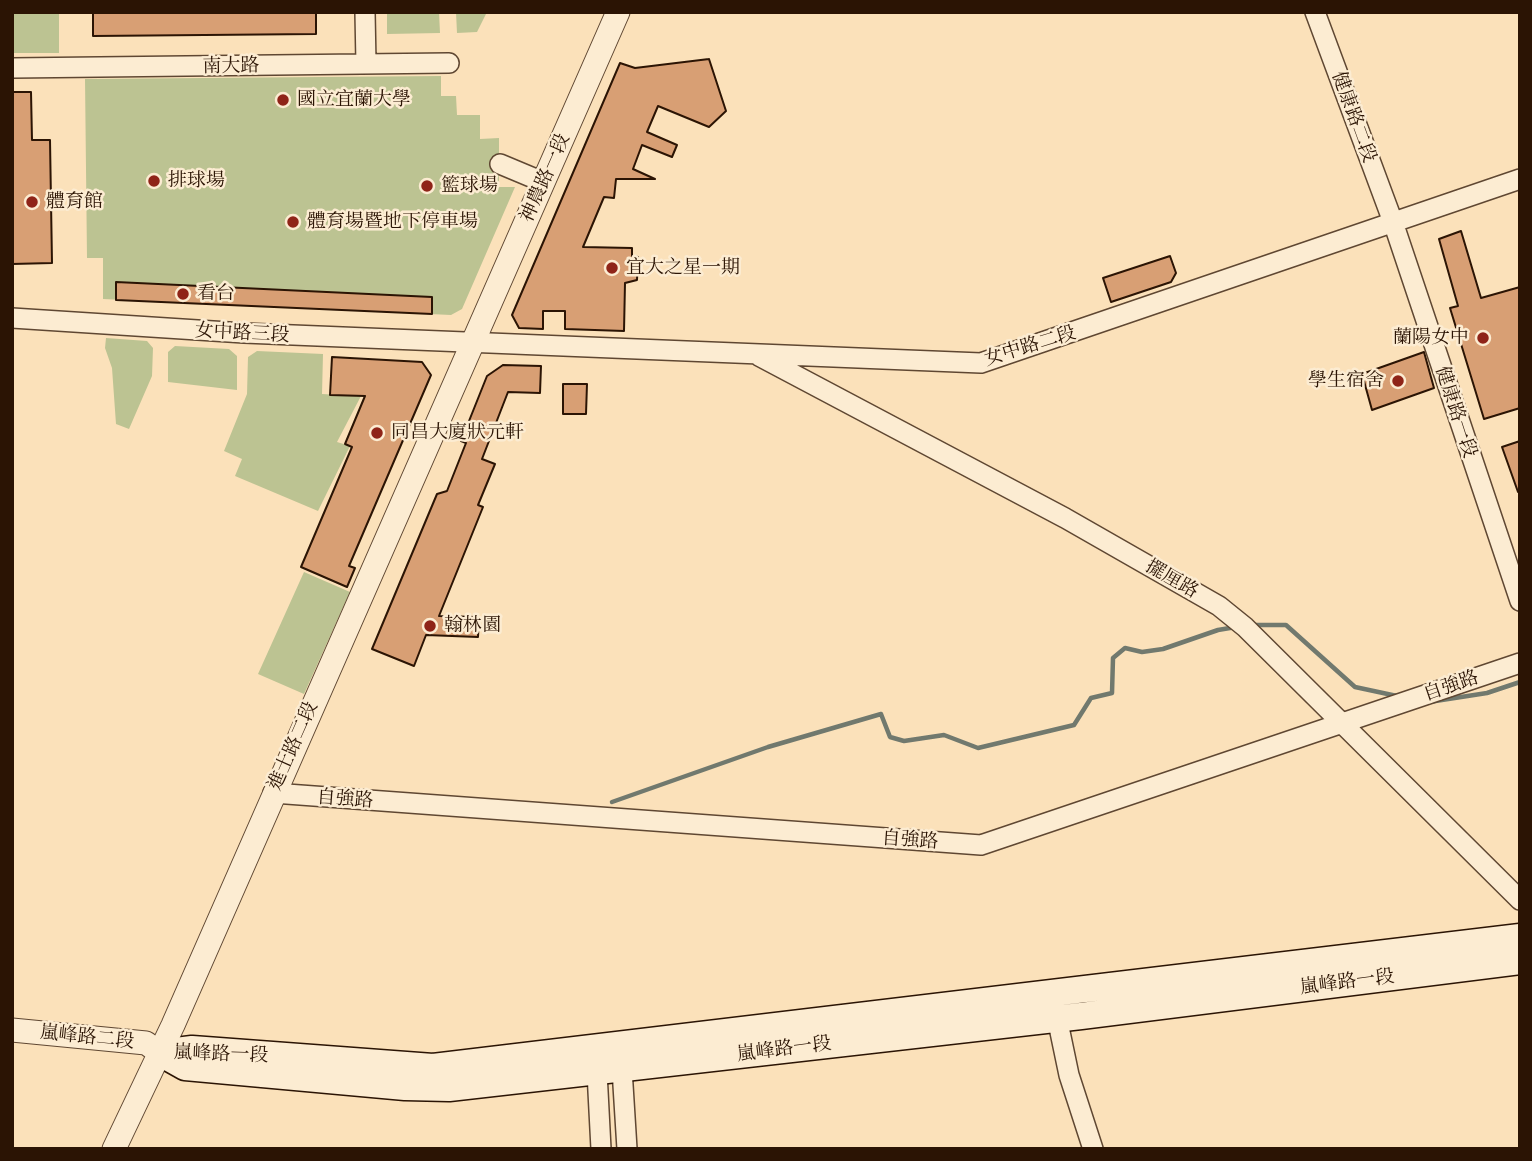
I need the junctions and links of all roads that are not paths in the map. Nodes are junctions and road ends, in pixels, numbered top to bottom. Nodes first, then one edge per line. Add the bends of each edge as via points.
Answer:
1 (365, 12) edge
2 (618, 12) edge
3 (1315, 12) edge
4 (449, 63) dead end
5 (366, 64) junction
6 (12, 68) edge
7 (500, 164) dead end
8 (1520, 179) edge
9 (543, 182) junction
10 (1393, 222) junction
11 (12, 318) edge
12 (473, 344) junction
13 (754, 354) junction
14 (1520, 601) edge
15 (1520, 663) edge
16 (1340, 723) junction
17 (272, 793) junction
18 (1520, 900) edge
19 (1520, 937) edge
20 (1520, 961) edge
21 (1054, 992) junction
22 (1056, 1018) junction
23 (12, 1030) edge
24 (160, 1053) junction
25 (610, 1063) junction
26 (114, 1149) edge
27 (601, 1149) edge
28 (627, 1149) edge
29 (1093, 1149) edge

1 - 5 street
2 - 9 street, 神農路一段
3 - 10 street, 健康路二段
4 - 5 street, 南大路
5 - 6 street, 南大路
7 - 9 street
8 - 10 street, 女中路二段
9 - 12 street, 神農路一段
10 - 13 street, 女中路二段 via 981,363
10 - 14 street, 健康路一段
11 - 12 street, 女中路三段
12 - 13 street, 女中路二段
12 - 17 street, 進士路二段
13 - 16 street, 擺厘路 via 1065,518 1219,606
15 - 16 street, 自強路
16 - 17 street, 自強路 via 981,845
16 - 18 street, 擺厘路
17 - 24 street, 進士路二段
19 - 21 main road, 嵐峰路一段
20 - 22 main road, 嵐峰路一段
21 - 22 street
21 - 25 main road, 嵐峰路一段 via 746,1028
22 - 25 main road, 嵐峰路一段
22 - 29 street
23 - 24 street, 嵐峰路二段 via 146,1043
24 - 25 main road, 嵐峰路一段 via 185,1067 429,1088
24 - 26 street, 進士路二段
25 - 27 street
25 - 28 street

